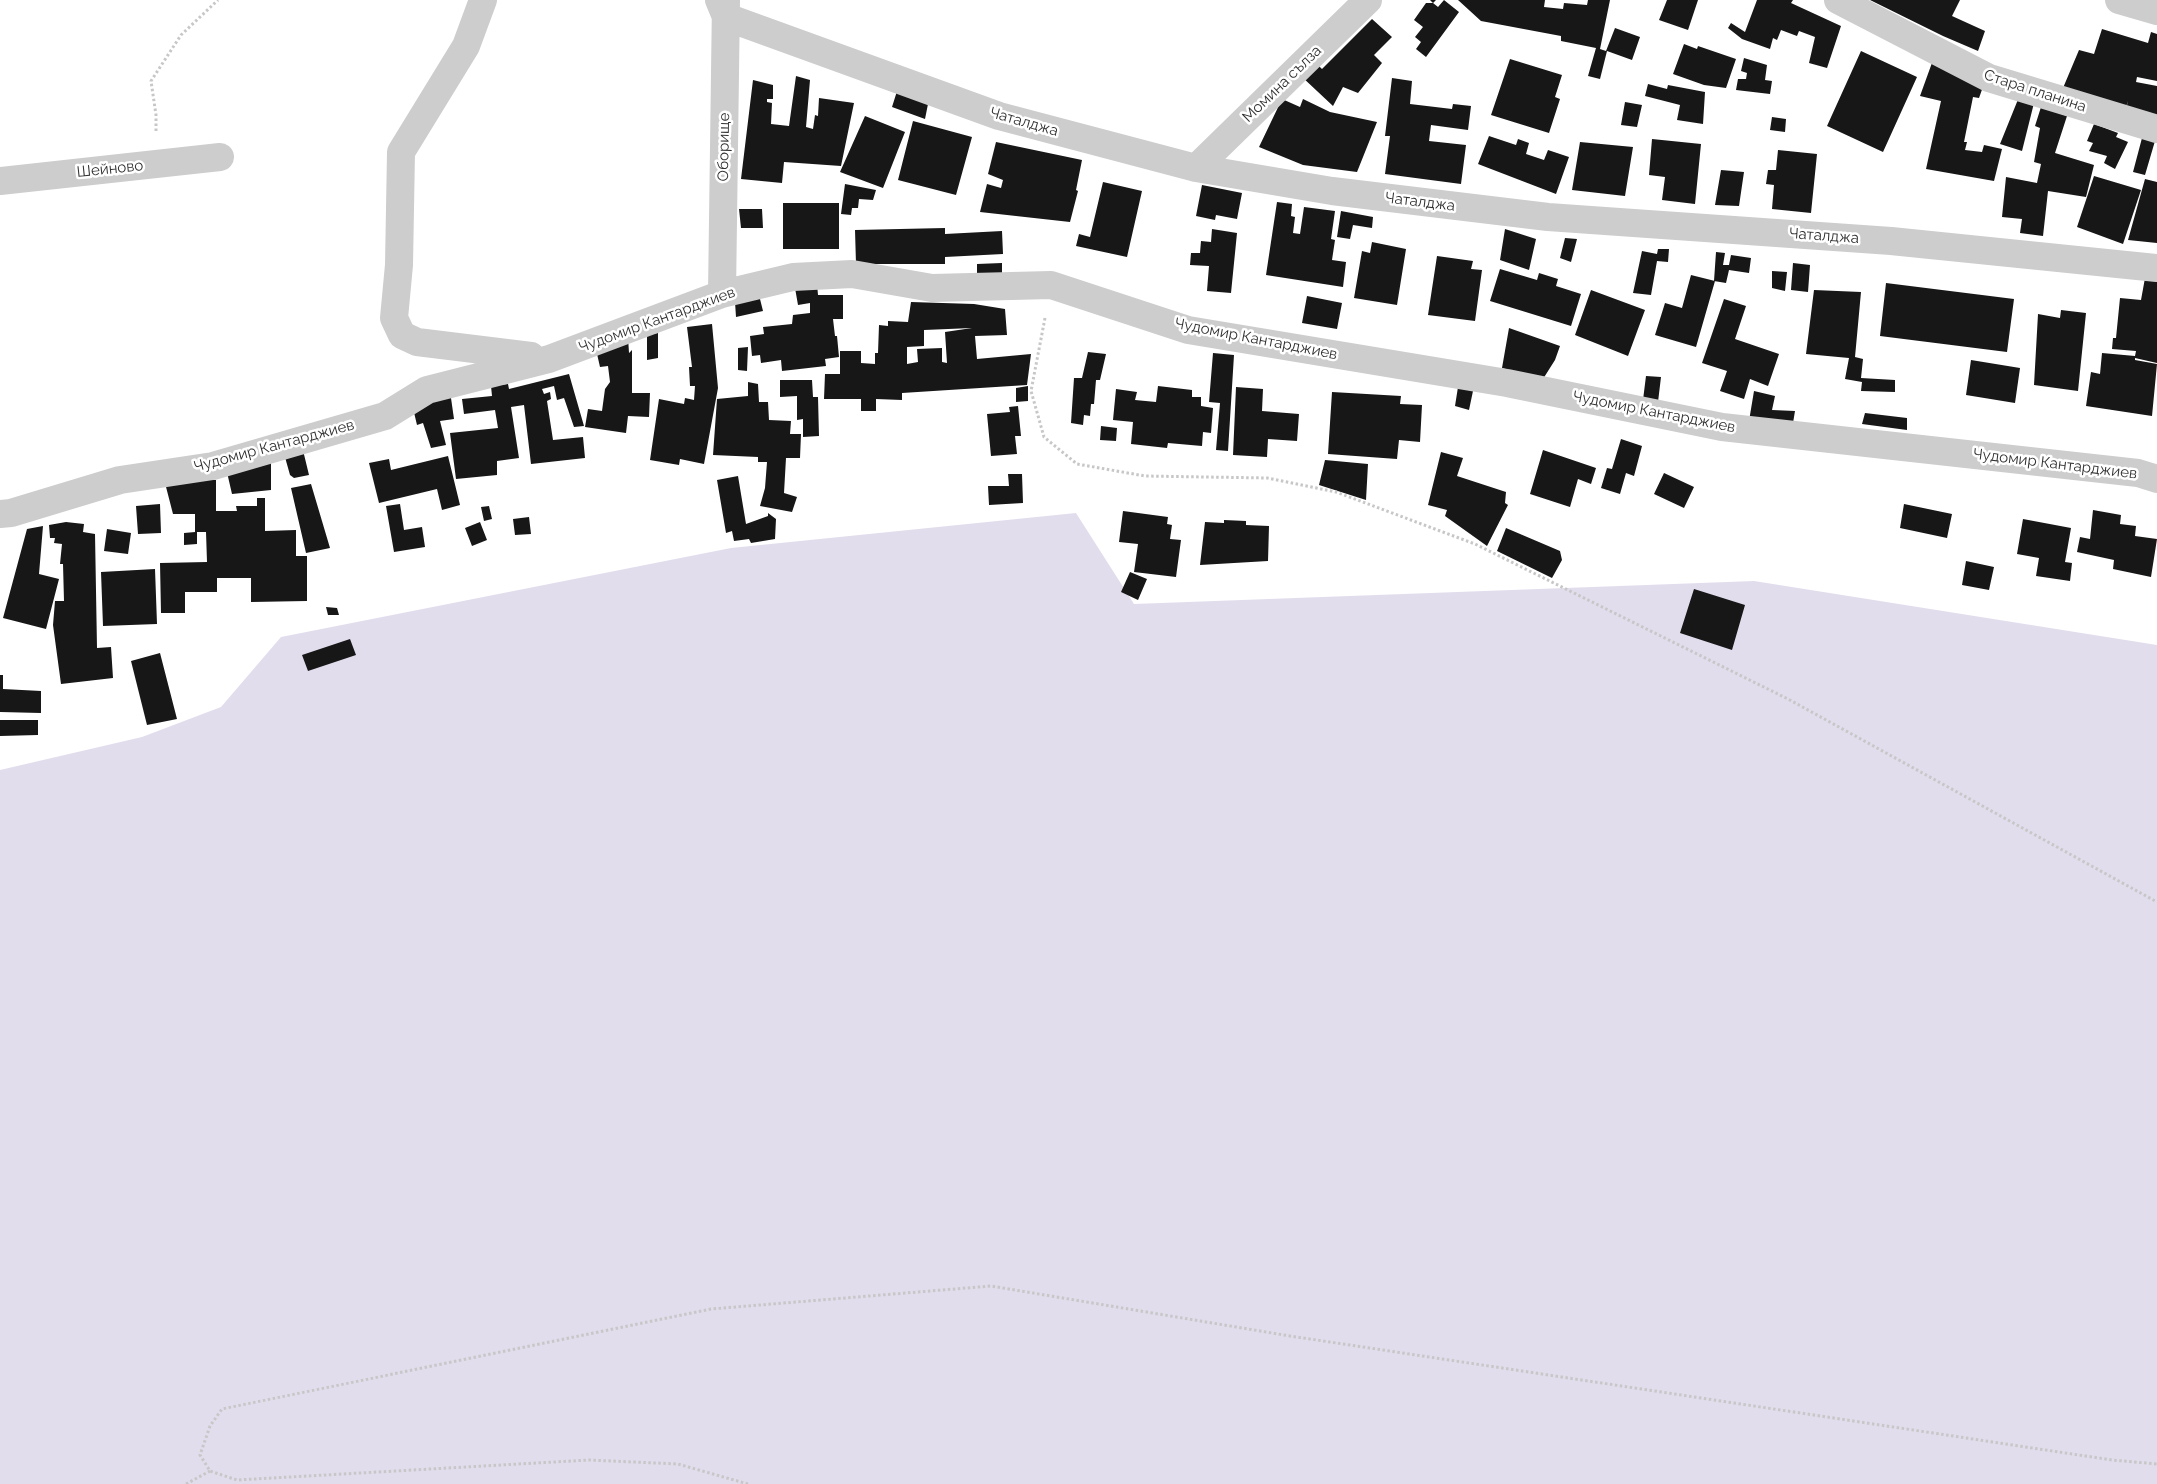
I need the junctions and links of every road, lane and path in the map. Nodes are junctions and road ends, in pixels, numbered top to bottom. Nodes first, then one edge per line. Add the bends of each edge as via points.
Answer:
1 (218, 0) edge
2 (483, 0) edge
3 (1368, 0) edge
4 (1838, 0) edge
5 (2119, 0) edge
6 (724, 6) edge
7 (2157, 11) edge
8 (2157, 129) edge
9 (220, 157) dead end
10 (155, 164) junction
11 (1196, 168) junction
12 (0, 181) edge
13 (2157, 268) edge
14 (1051, 285) junction
15 (722, 294) junction
16 (549, 359) junction
17 (2157, 479) edge
18 (0, 514) edge
19 (2157, 902) edge
20 (2157, 1464) edge
21 (210, 1471) junction
22 (186, 1484) edge
23 (748, 1484) edge

1 - 10 path via 181,35 151,81 156,115
2 - 16 street via 466,46 401,152 399,265 394,318 402,335 417,342
3 - 11 street, Момина сълза
4 - 8 street, Стара планина via 1989,78
5 - 7 street
6 - 11 street, Чаталджа via 999,116
6 - 15 street, Оборище
9 - 10 street, Шейново
10 - 12 street, Шейново
11 - 13 street, Чаталджа via 1332,191 1548,217 1891,241
14 - 15 street, Чудомир Кантарджиев via 932,288 852,274 793,277
14 - 17 street, Чудомир Кантарджиев via 1188,330 1507,383 1722,427 2138,473
14 - 19 path via 1032,391 1044,437 1077,464 1144,476 1267,478 1336,492 1475,544 1788,699
15 - 16 street, Чудомир Кантарджиев
16 - 18 street, Чудомир Кантарджиев via 427,390 385,416 213,466 120,480
20 - 21 path via 2112,1460 1290,1336 992,1286 711,1310 222,1408 210,1426 200,1455
21 - 22 path
21 - 23 path via 238,1480 589,1460 678,1464

